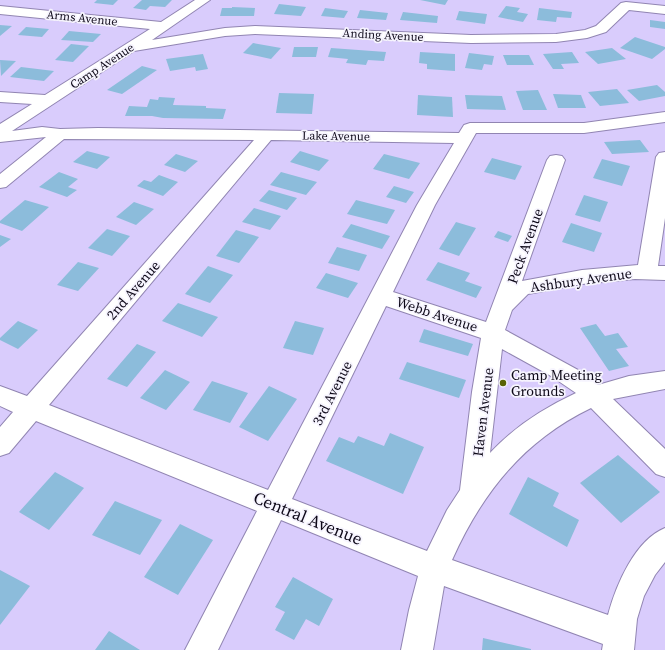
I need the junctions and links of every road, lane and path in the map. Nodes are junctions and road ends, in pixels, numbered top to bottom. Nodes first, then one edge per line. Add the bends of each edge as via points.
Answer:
1 (204, 0) edge
2 (0, 10) edge
3 (665, 10) edge
4 (164, 26) junction
5 (132, 47) junction
6 (0, 96) edge
7 (48, 100) junction
8 (665, 117) edge
9 (0, 131) edge
10 (60, 134) junction
11 (267, 135) junction
12 (0, 137) edge
13 (465, 138) junction
14 (665, 157) edge
15 (556, 160) dead end
16 (0, 183) edge
17 (656, 273) edge
18 (381, 296) junction
19 (504, 305) junction
20 (493, 333) junction
21 (665, 380) edge
22 (0, 396) edge
23 (594, 396) junction
24 (32, 408) junction
25 (0, 445) edge
26 (665, 466) edge
27 (473, 491) junction
28 (275, 504) junction
29 (665, 541) edge
30 (434, 568) junction
31 (618, 642) edge
32 (201, 650) edge
33 (417, 650) edge

1 - 4 street, Camp Avenue
2 - 4 street, Arms Avenue
3 - 5 street, Anding Avenue via 626,6 601,29 587,34 556,38 471,39 255,30 225,32
4 - 5 street, Camp Avenue
5 - 7 street, Camp Avenue
6 - 7 street
7 - 9 street, Camp Avenue
8 - 13 street via 584,128 470,128
10 - 11 street, Lake Avenue
10 - 12 street, Lake Avenue via 42,132
10 - 16 street
11 - 13 street, Lake Avenue
11 - 24 street, 2nd Avenue
13 - 18 street, 3rd Avenue via 426,205
14 - 17 street
15 - 19 street, Peck Avenue
17 - 19 street, Ashbury Avenue via 582,277 535,285 521,289
18 - 20 street, Webb Avenue
18 - 28 street, 3rd Avenue
19 - 20 street, Peck Avenue
20 - 23 street, Webb Avenue via 580,383
20 - 27 street, Haven Avenue
21 - 23 street
22 - 24 street, Central Avenue
23 - 26 street, Webb Avenue
23 - 27 street via 537,427 514,445
24 - 25 street, 2nd Avenue
24 - 28 street, Central Avenue
27 - 30 street via 452,527
28 - 30 street, Central Avenue
28 - 32 street, 3rd Avenue
29 - 31 street via 636,578 625,604
30 - 31 street, Central Avenue
30 - 33 street via 422,612

